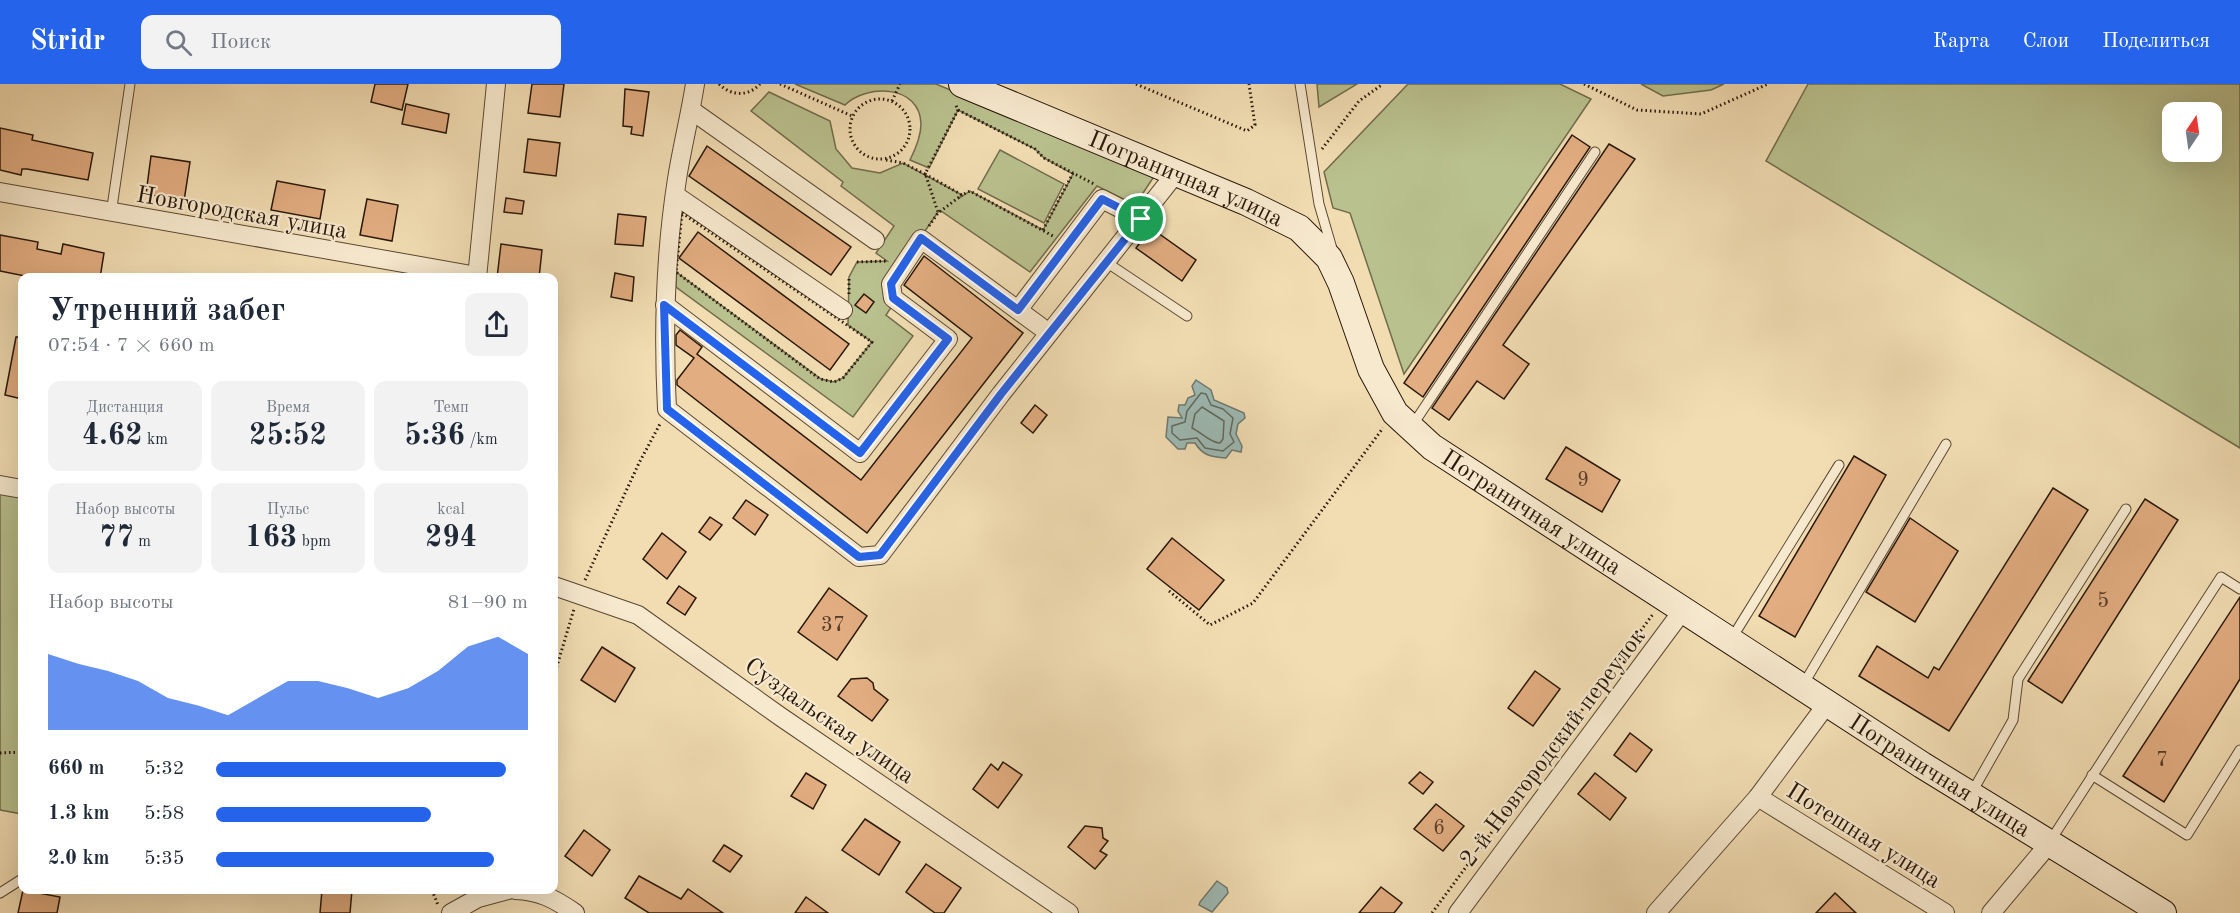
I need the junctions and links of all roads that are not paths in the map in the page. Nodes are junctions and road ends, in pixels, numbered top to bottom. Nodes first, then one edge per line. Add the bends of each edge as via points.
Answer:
1 (130, 84) edge
2 (496, 84) edge
3 (695, 84) edge
4 (1300, 84) edge
5 (956, 90) edge
6 (691, 110) junction
7 (1595, 152) dead end
8 (1176, 173) junction
9 (0, 192) edge
10 (675, 195) junction
11 (111, 214) junction
12 (1141, 219) junction
13 (875, 240) dead end
14 (1106, 262) junction
15 (454, 273) edge
16 (477, 273) edge
17 (1341, 283) junction
18 (664, 305) junction
19 (843, 310) dead end
20 (1018, 310) junction
21 (1187, 316) dead end
22 (1048, 333) junction
23 (1402, 420) junction
24 (1946, 444) dead end
25 (1839, 465) dead end
26 (0, 485) edge
27 (18, 488) edge
28 (2126, 509) dead end
29 (558, 587) edge
30 (2240, 589) edge
31 (1683, 610) junction
32 (1730, 640) junction
33 (1802, 687) junction
34 (1827, 704) junction
35 (2240, 750) edge
36 (2092, 775) junction
37 (1970, 795) junction
38 (1758, 797) junction
39 (2048, 844) junction
40 (18, 882) edge
41 (0, 893) edge
42 (493, 894) edge
43 (543, 894) edge
44 (451, 913) edge
45 (575, 913) edge
46 (1069, 913) edge
47 (1458, 913) edge
48 (1656, 913) edge
49 (1945, 913) edge
50 (1991, 913) edge
51 (2163, 913) edge

1 - 11 lane
2 - 16 street
3 - 6 street
4 - 17 lane via 1319,204
5 - 8 street, Пограничная улица
6 - 10 street
6 - 13 street
7 - 23 lane
8 - 12 street
8 - 17 street, Пограничная улица via 1299,228 1329,258
9 - 11 street, Новгородская улица
10 - 18 street
10 - 19 street
11 - 15 street, Новгородская улица
12 - 14 street
12 - 20 street via 1102,199
14 - 21 lane
14 - 22 street
17 - 23 street, Пограничная улица via 1371,369
18 - 20 street via 860,453 948,339 893,298 891,284 921,238
18 - 22 street via 667,409 859,557 880,555
20 - 22 street
23 - 31 street, Пограничная улица via 1432,447
24 - 33 lane
25 - 32 lane
26 - 27 street
28 - 37 lane via 2018,679 2013,720
29 - 46 street, Суздальская улица via 638,615
30 - 36 lane via 2221,578
31 - 32 street, Пограничная улица
31 - 47 street, 2-й Новгородский переулок
32 - 33 street, Пограничная улица
33 - 34 street, Пограничная улица
34 - 37 street, Пограничная улица
34 - 38 street
35 - 36 lane via 2187,834
36 - 39 lane
37 - 39 street, Пограничная улица
38 - 48 street
38 - 49 street, Потешная улица
39 - 50 street
39 - 51 street, Пограничная улица
40 - 41 lane
42 - 44 street
43 - 45 street

